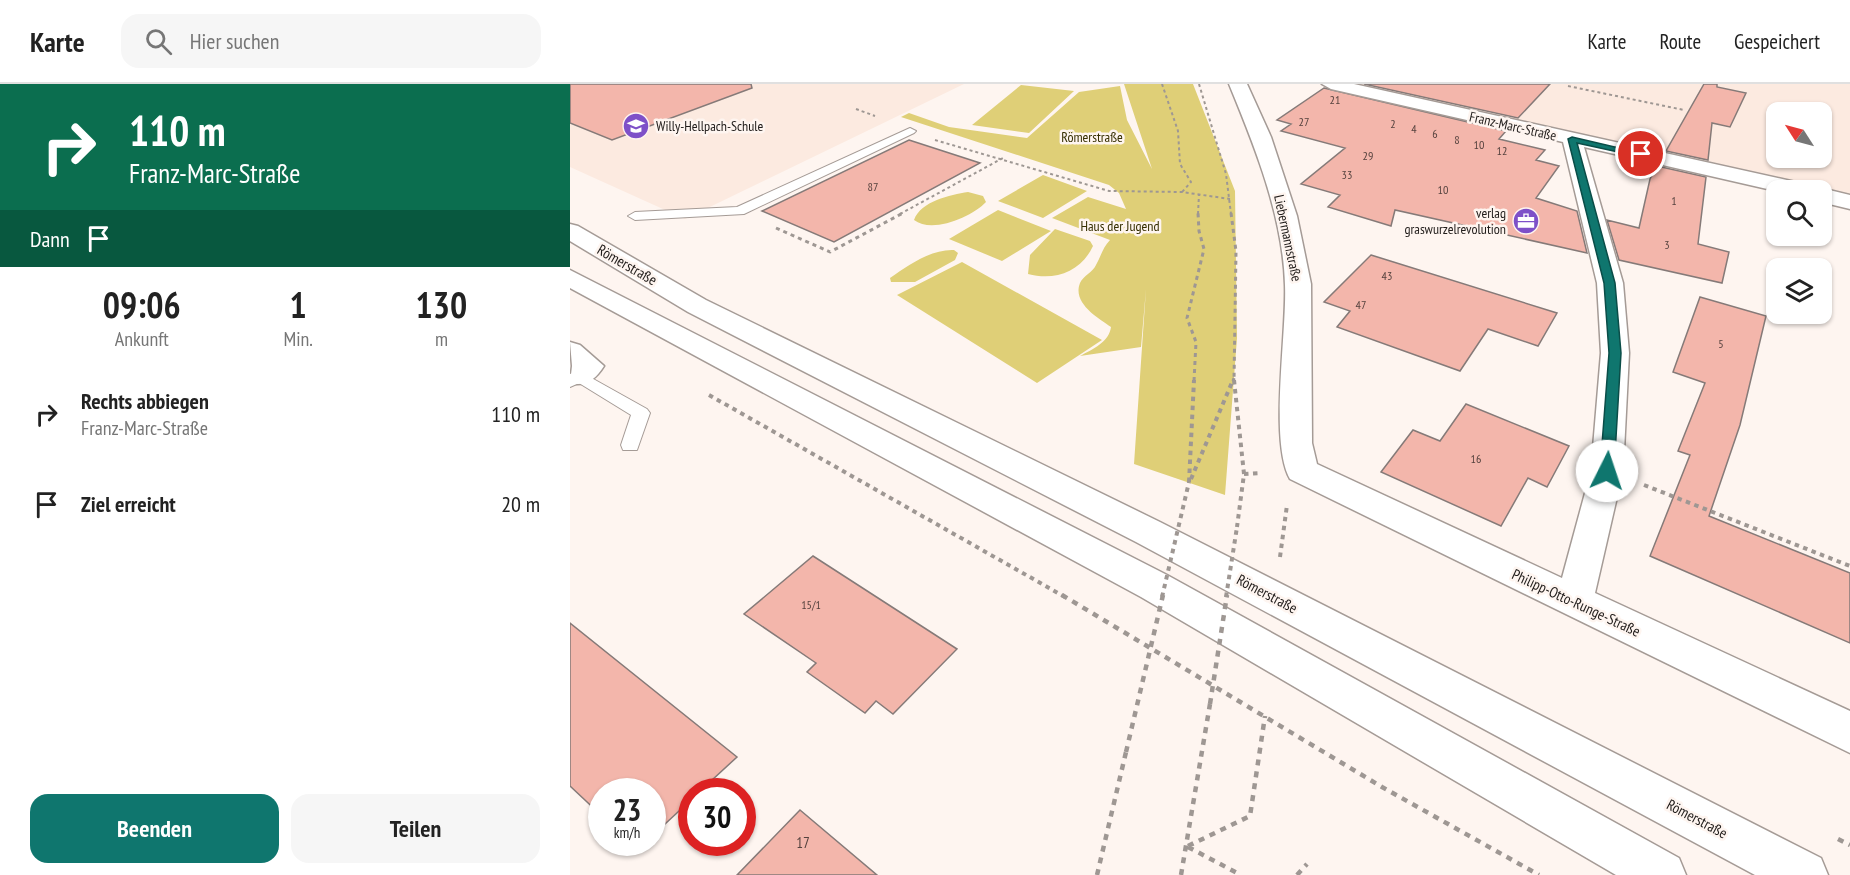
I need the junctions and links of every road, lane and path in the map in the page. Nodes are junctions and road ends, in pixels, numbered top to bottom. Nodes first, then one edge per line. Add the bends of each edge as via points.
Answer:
1 (1162, 84) edge
2 (1199, 84) edge
3 (1238, 84) edge
4 (1331, 84) edge
5 (1568, 86) dead end
6 (856, 109) dead end
7 (1684, 110) dead end
8 (910, 131) junction
9 (1572, 139) junction
10 (1003, 158) junction
11 (1766, 182) edge
12 (1182, 192) junction
13 (1200, 194) junction
14 (1832, 198) edge
15 (1230, 199) junction
16 (1850, 202) edge
17 (740, 211) junction
18 (635, 216) dead end
19 (570, 231) edge
20 (570, 278) edge
21 (573, 370) edge
22 (1234, 377) junction
23 (706, 393) dead end
24 (630, 445) dead end
25 (1607, 471) junction
26 (1190, 482) junction
27 (1295, 484) junction
28 (1279, 564) dead end
29 (1850, 566) edge
30 (1574, 602) junction
31 (1265, 716) junction
32 (1850, 733) edge
33 (1187, 847) junction
34 (1307, 864) dead end
35 (1097, 875) edge
36 (1181, 875) edge
37 (1242, 875) edge
38 (1297, 875) edge
39 (1539, 875) edge
40 (1662, 875) edge
41 (1804, 875) edge

1 - 12 path via 1178,131 1180,164 1191,182
2 - 15 path
3 - 27 street, Liebermannstraße via 1261,137 1286,216 1298,284
4 - 9 street, Franz-Marc-Straße
5 - 7 path
6 - 8 path
8 - 10 path
8 - 17 lane
9 - 11 street, Franz-Marc-Straße
9 - 25 street via 1610,283 1615,353
10 - 12 path via 1109,191
10 - 17 path via 830,252
12 - 13 path
13 - 15 path
13 - 26 path via 1199,236 1205,246 1201,271 1190,292 1187,329 1196,342
14 - 16 street
15 - 22 path via 1236,251
17 - 18 lane
19 - 41 street, Römerstraße via 697,306 1148,532
20 - 40 street via 1154,586
21 - 24 lane via 641,413
22 - 26 path
22 - 33 path, bridge via 1244,474
23 - 31 path
25 - 29 path
25 - 30 street
26 - 35 path, bridge
27 - 28 path
27 - 30 street, Philipp-Otto-Runge-Straße
30 - 32 street, Philipp-Otto-Runge-Straße
31 - 33 path via 1250,816
31 - 39 path
33 - 36 path
33 - 37 path
34 - 38 path

